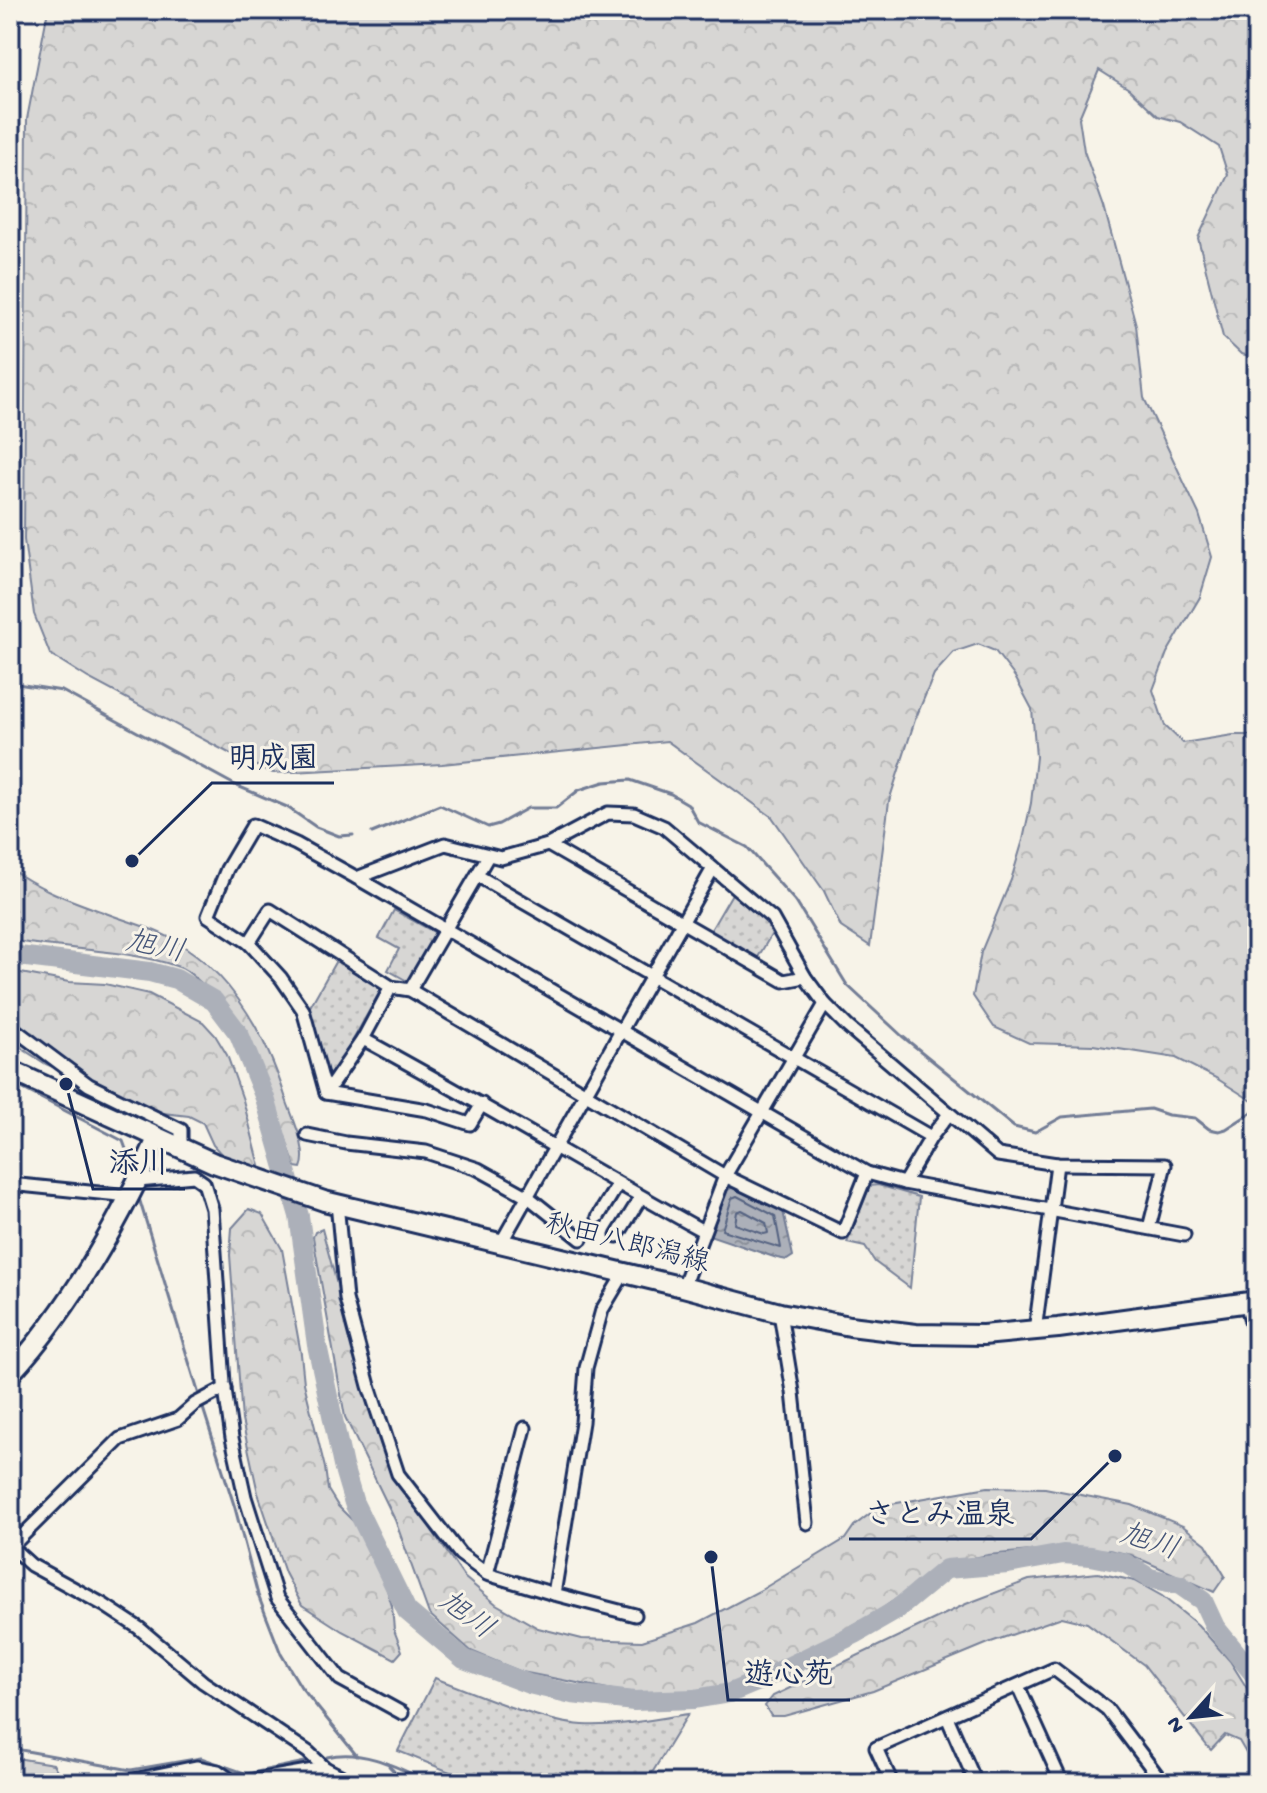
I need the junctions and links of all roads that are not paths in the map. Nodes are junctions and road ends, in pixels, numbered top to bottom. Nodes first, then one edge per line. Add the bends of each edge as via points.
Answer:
1 (548, 845) junction
2 (488, 856) junction
3 (712, 870) junction
4 (478, 876) junction
5 (357, 878) junction
6 (681, 923) junction
7 (445, 930) junction
8 (249, 943) junction
9 (652, 975) junction
10 (805, 977) junction
11 (391, 987) junction
12 (410, 990) junction
13 (825, 1004) junction
14 (10, 1026) edge
15 (620, 1030) junction
16 (363, 1039) junction
17 (792, 1056) junction
18 (10, 1070) edge
19 (326, 1093) junction
20 (585, 1093) junction
21 (482, 1104) junction
22 (761, 1112) junction
23 (949, 1114) junction
24 (307, 1135) dead end
25 (931, 1137) junction
26 (157, 1139) junction
27 (554, 1149) junction
28 (181, 1150) junction
29 (1057, 1164) junction
30 (867, 1173) junction
31 (725, 1176) junction
32 (904, 1183) junction
33 (10, 1184) edge
34 (618, 1184) junction
35 (134, 1188) junction
36 (527, 1196) junction
37 (641, 1197) junction
38 (331, 1202) junction
39 (1051, 1209) junction
40 (598, 1217) dead end
41 (1149, 1228) junction
42 (703, 1231) junction
43 (1184, 1235) dead end
44 (617, 1236) dead end
45 (581, 1239) dead end
46 (501, 1243) junction
47 (624, 1273) junction
48 (683, 1287) junction
49 (1252, 1302) edge
50 (780, 1313) junction
51 (1035, 1331) junction
52 (1257, 1344) edge
53 (10, 1374) edge
54 (225, 1388) junction
55 (525, 1428) dead end
56 (807, 1523) dead end
57 (10, 1547) edge
58 (487, 1574) junction
59 (554, 1594) junction
60 (635, 1615) dead end
61 (1018, 1686) junction
62 (402, 1713) dead end
63 (947, 1717) junction
64 (325, 1768) junction
65 (1157, 1781) edge
66 (124, 1782) edge
67 (243, 1783) edge
68 (354, 1783) edge
69 (892, 1783) edge
70 (976, 1783) edge
71 (1062, 1783) edge

1 - 2 street via 501,858
1 - 3 street via 608,813 634,814 664,827
1 - 6 street
2 - 4 street
2 - 5 street via 445,844
3 - 6 street
3 - 10 street via 772,918
4 - 7 street
4 - 9 street
5 - 7 street
5 - 8 street via 253,825 208,916
6 - 9 street
6 - 10 street via 784,981
7 - 12 street
7 - 15 street
8 - 11 street via 270,910
8 - 19 street via 303,1010
9 - 15 street
9 - 17 street
10 - 13 street
11 - 12 street
11 - 16 street
12 - 20 street
13 - 17 street
13 - 23 street
14 - 28 street via 89,1085 181,1130
15 - 20 street
15 - 22 street
16 - 19 street
16 - 21 street
17 - 22 street
17 - 25 street
18 - 26 main road, 秋田八郎潟線
19 - 21 street via 427,1110 470,1124
20 - 27 street
20 - 31 street
21 - 27 street
22 - 30 street
22 - 31 street
23 - 25 street
23 - 29 street via 998,1155
24 - 36 street via 426,1152 478,1169
25 - 32 street
26 - 28 main road, 秋田八郎潟線
26 - 35 main road
27 - 34 street
27 - 36 street
28 - 38 main road, 秋田八郎潟線
29 - 39 street
29 - 41 street via 1165,1165
30 - 31 street via 843,1233
30 - 32 street
31 - 42 street
32 - 39 street
33 - 35 street
34 - 37 street
34 - 40 street
35 - 53 main road via 57,1313
35 - 54 street via 194,1176 204,1183 212,1209
36 - 45 street
36 - 46 street
37 - 42 street
37 - 44 street
38 - 46 main road, 秋田八郎潟線
38 - 58 street via 346,1299 398,1474 460,1554
39 - 41 street
39 - 51 street
41 - 43 street
42 - 48 street
46 - 47 main road, 秋田八郎潟線
47 - 48 main road, 秋田八郎潟線
47 - 59 street via 602,1310 586,1368
48 - 50 main road, 秋田八郎潟線
49 - 51 main road, 秋田八郎潟線
49 - 52 street
50 - 51 main road, 秋田八郎潟線 via 916,1334
50 - 56 street
54 - 57 street via 178,1419 120,1439
54 - 62 street via 245,1497 277,1598 340,1679
55 - 58 street
57 - 64 street via 31,1565 139,1628 203,1682
58 - 59 street
59 - 60 street
61 - 63 street
61 - 65 street via 1054,1669 1107,1709
61 - 71 street
63 - 69 street via 876,1748
63 - 70 street
64 - 67 street
64 - 68 street
66 - 67 street via 197,1767

